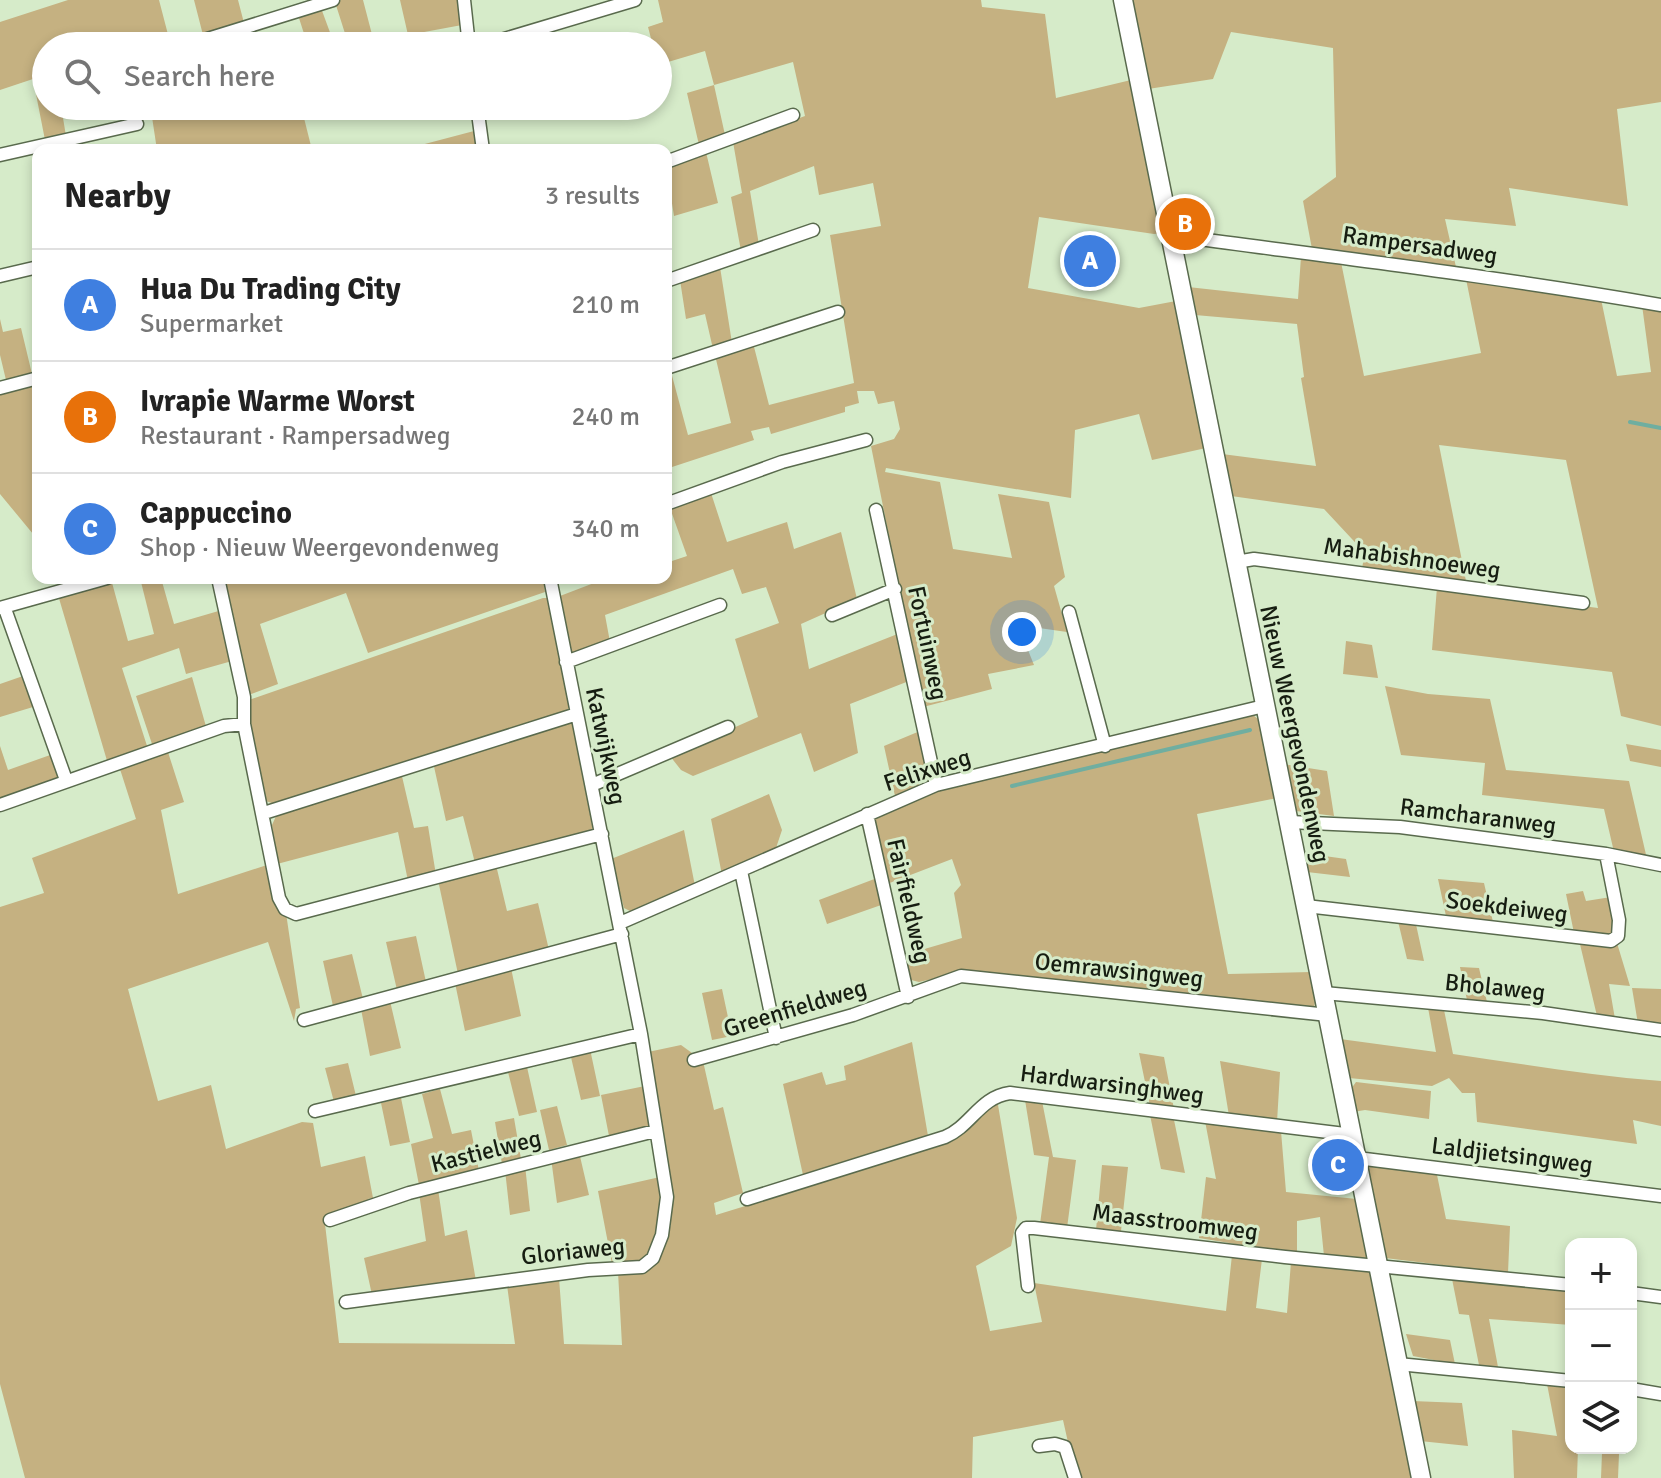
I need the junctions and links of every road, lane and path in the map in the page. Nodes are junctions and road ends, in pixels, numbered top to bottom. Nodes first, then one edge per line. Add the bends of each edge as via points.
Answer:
1 (333, 0) edge
2 (464, 0) edge
3 (635, 0) edge
4 (1123, 0) edge
5 (230, 32) edge
6 (467, 32) edge
7 (528, 32) edge
8 (793, 115) dead end
9 (479, 120) edge
10 (137, 124) dead end
11 (49, 144) edge
12 (482, 144) edge
13 (32, 148) edge
14 (0, 155) edge
15 (672, 160) edge
16 (813, 230) dead end
17 (1172, 241) junction
18 (32, 268) edge
19 (0, 276) edge
20 (672, 279) edge
21 (1661, 305) edge
22 (838, 312) dead end
23 (672, 366) edge
24 (32, 380) edge
25 (0, 388) edge
26 (866, 440) dead end
27 (672, 502) edge
28 (876, 510) dead end
29 (1236, 562) junction
30 (87, 584) edge
31 (219, 584) edge
32 (551, 584) edge
33 (895, 589) junction
34 (1583, 603) dead end
35 (720, 605) dead end
36 (3, 609) edge
37 (1069, 612) dead end
38 (832, 615) dead end
39 (566, 662) junction
40 (1264, 706) junction
41 (577, 714) junction
42 (244, 724) junction
43 (728, 727) dead end
44 (1105, 746) junction
45 (66, 780) junction
46 (592, 785) junction
47 (936, 785) junction
48 (0, 805) edge
49 (264, 813) junction
50 (867, 814) junction
51 (1289, 822) junction
52 (602, 834) junction
53 (1606, 854) junction
54 (1661, 865) edge
55 (741, 871) junction
56 (1306, 906) junction
57 (621, 929) junction
58 (1324, 993) junction
59 (908, 997) junction
60 (1328, 1015) junction
61 (304, 1020) dead end
62 (1661, 1030) edge
63 (641, 1034) junction
64 (776, 1038) junction
65 (694, 1060) dead end
66 (315, 1111) dead end
67 (655, 1131) junction
68 (1353, 1135) junction
69 (1357, 1158) junction
70 (1661, 1196) edge
71 (747, 1199) dead end
72 (330, 1220) dead end
73 (1377, 1265) junction
74 (1565, 1284) edge
75 (1028, 1286) dead end
76 (1637, 1294) edge
77 (1661, 1297) edge
78 (346, 1302) dead end
79 (1398, 1364) junction
80 (1565, 1380) edge
81 (1637, 1390) edge
82 (1661, 1394) edge
83 (1039, 1446) dead end
84 (1075, 1478) edge
85 (1420, 1478) edge
86 (1427, 1478) edge

1 - 5 street
2 - 6 street
3 - 7 street
4 - 17 street, Nieuw Weergevondenweg
8 - 15 street
9 - 12 street
10 - 11 street
13 - 14 street
16 - 20 street
17 - 21 street, Rampersadweg via 1192,238 1319,253
17 - 29 street, Nieuw Weergevondenweg
18 - 19 street
22 - 23 street
24 - 25 street
26 - 27 street via 782,462
28 - 33 street, Fortuinweg
29 - 34 street, Mahabishnoeweg via 1254,559
29 - 40 street, Nieuw Weergevondenweg
30 - 36 street
31 - 42 street via 244,697
32 - 39 street, Katwijkweg
33 - 38 street
33 - 47 street, Fortuinweg
35 - 39 street
36 - 45 street
37 - 44 street
39 - 41 street, Katwijkweg
40 - 44 street, Felixweg
40 - 51 street, Nieuw Weergevondenweg
41 - 46 street, Katwijkweg
41 - 49 street
42 - 45 street via 224,726
42 - 49 street
43 - 46 street
44 - 47 street, Felixweg
45 - 48 street
46 - 52 street, Katwijkweg
47 - 50 street, Felixweg
49 - 52 street via 279,898 296,914
50 - 55 street, Felixweg
50 - 59 street, Fairfieldweg
51 - 53 street, Ramcharanweg via 1400,827
51 - 56 street, Nieuw Weergevondenweg
52 - 57 street, Katwijkweg
53 - 54 street, Ramcharanweg
53 - 56 street, Soekdeiweg via 1619,920 1618,936 1611,941
55 - 57 street, Felixweg
55 - 64 street
56 - 58 street, Nieuw Weergevondenweg
57 - 61 street, Felixweg
57 - 63 street, Gloriaweg
58 - 60 street, Nieuw Weergevondenweg
58 - 62 street, Bholaweg via 1543,1013
59 - 60 street, Oemrawsingweg via 961,976
59 - 64 street, Greenfieldweg
60 - 68 street, Nieuw Weergevondenweg
63 - 66 street
63 - 67 street, Gloriaweg
64 - 65 street, Greenfieldweg
67 - 72 street, Kastielweg via 409,1193
67 - 78 street, Gloriaweg via 668,1210 653,1258 642,1267
68 - 69 street, Nieuw Weergevondenweg
68 - 71 street, Hardwarsinghweg via 998,1095 945,1137
69 - 70 street, Laldjietsingweg
69 - 73 street, Nieuw Weergevondenweg
73 - 74 street
73 - 75 street, Maasstroomweg via 1029,1228 1022,1238
73 - 79 street, Nieuw Weergevondenweg
76 - 77 street
79 - 80 street
79 - 85 street, Nieuw Weergevondenweg
81 - 82 street
83 - 84 street via 1065,1447
85 - 86 street

